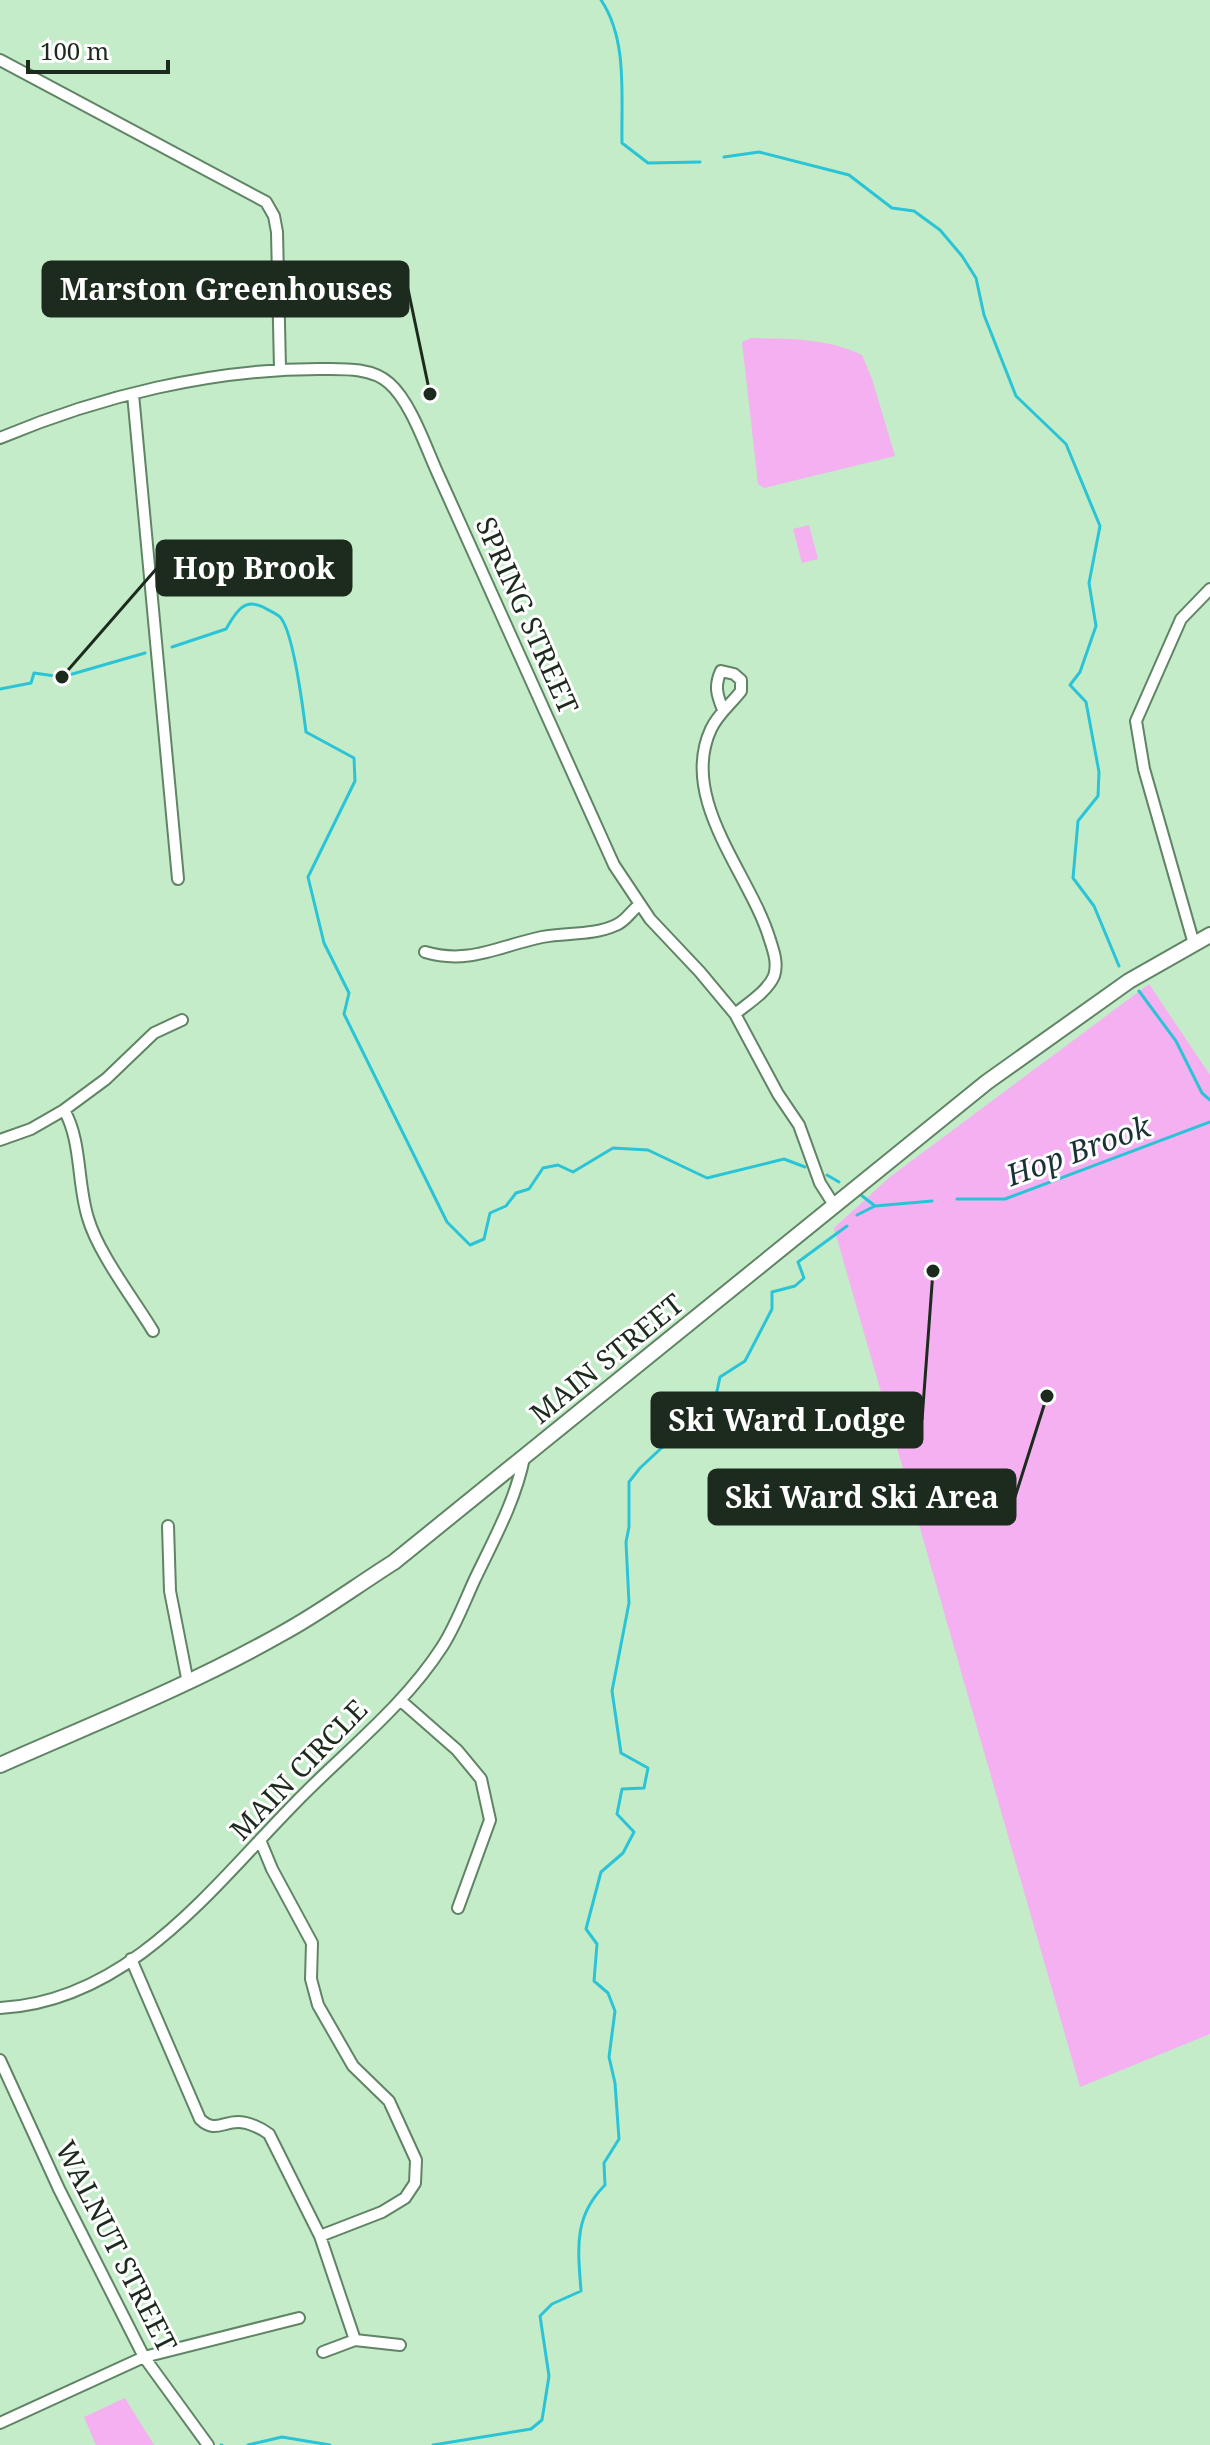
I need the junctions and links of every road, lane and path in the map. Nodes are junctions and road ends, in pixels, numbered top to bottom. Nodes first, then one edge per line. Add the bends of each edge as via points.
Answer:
1 (0, 60) edge
2 (280, 369) junction
3 (133, 394) junction
4 (0, 438) edge
5 (1210, 589) edge
6 (723, 710) dead end
7 (178, 879) dead end
8 (639, 905) junction
9 (1210, 935) edge
10 (1194, 944) junction
11 (425, 952) dead end
12 (735, 1014) junction
13 (182, 1020) dead end
14 (64, 1110) junction
15 (0, 1140) edge
16 (834, 1205) junction
17 (153, 1331) dead end
18 (524, 1458) junction
19 (168, 1526) dead end
20 (188, 1683) junction
21 (400, 1700) junction
22 (0, 1765) edge
23 (260, 1840) junction
24 (458, 1908) dead end
25 (131, 1959) junction
26 (0, 2008) edge
27 (0, 2060) edge
28 (320, 2236) junction
29 (299, 2318) dead end
30 (355, 2340) junction
31 (400, 2345) dead end
32 (323, 2352) dead end
33 (144, 2357) junction
34 (0, 2423) edge
35 (208, 2445) edge

1 - 2 street via 266,202 277,232
2 - 3 street, SPRING STREET
2 - 8 street, SPRING STREET via 358,371 382,379 397,392 614,865
3 - 4 street, SPRING STREET
3 - 7 street
5 - 10 street via 1173,632 1136,721 1144,769
6 - 12 street via 710,730 704,754 706,795 768,933 776,967 768,986
8 - 11 street via 624,921 605,930 544,936 467,957
8 - 12 street, SPRING STREET
9 - 10 main road, MAIN STREET
10 - 16 main road, MAIN STREET via 1045,1039
12 - 16 street, SPRING STREET via 799,1125 820,1183
13 - 14 street via 154,1033
14 - 15 street
14 - 17 street via 92,1230
16 - 18 main road, MAIN STREET
18 - 20 main road, MAIN STREET via 394,1562 319,1612
18 - 21 street, MAIN CIRCLE via 513,1500 444,1644
19 - 20 street via 170,1591
20 - 22 main road, MAIN STREET
21 - 23 street, MAIN CIRCLE
21 - 24 street via 457,1750 481,1779 490,1820
23 - 25 street, MAIN CIRCLE via 206,1899
23 - 28 street via 312,1943 311,1979 318,2005 353,2066 389,2101 416,2160 415,2183 405,2198
25 - 26 street, MAIN CIRCLE via 58,1997
25 - 28 street via 200,2119 210,2127 237,2122 269,2134
27 - 33 street, WALNUT STREET
28 - 30 street
29 - 33 street
30 - 31 street
30 - 32 street
33 - 34 street
33 - 35 street, WALNUT STREET

